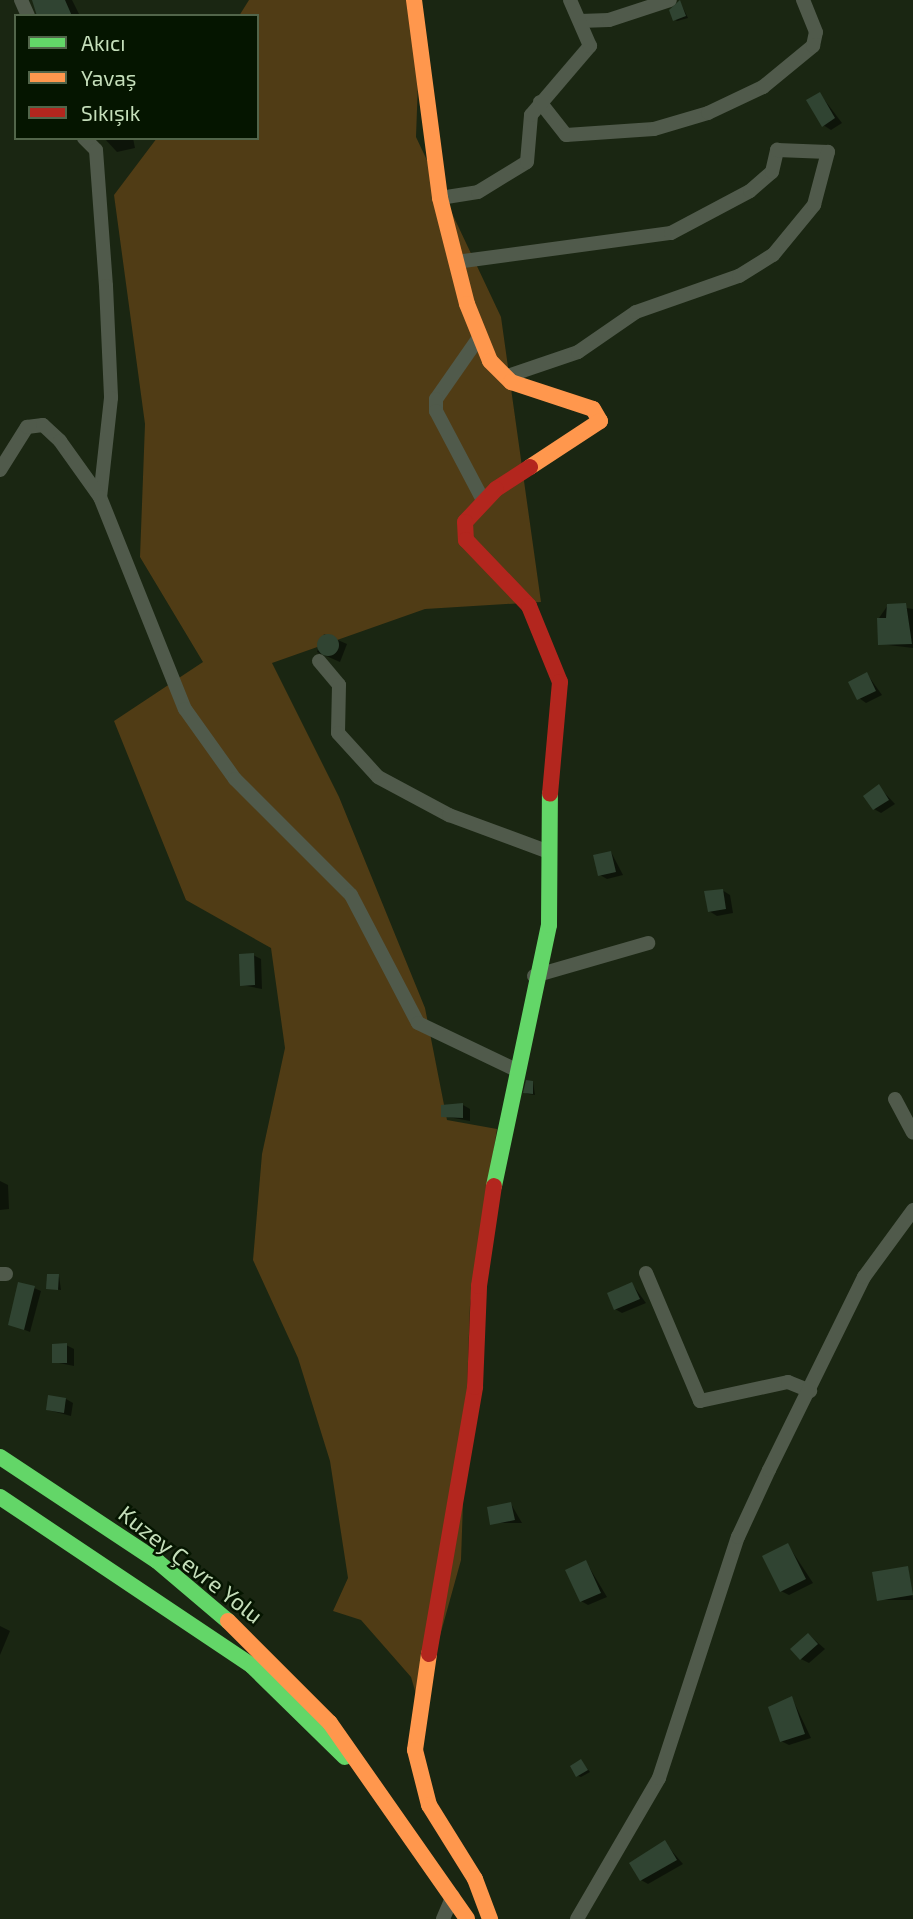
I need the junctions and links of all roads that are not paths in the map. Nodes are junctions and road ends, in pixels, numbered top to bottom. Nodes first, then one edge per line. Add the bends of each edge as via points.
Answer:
1 (414, 0) edge
2 (570, 0) edge
3 (670, 0) edge
4 (803, 0) edge
5 (580, 21) junction
6 (540, 102) junction
7 (86, 140) edge
8 (440, 198) junction
9 (456, 262) junction
10 (480, 336) junction
11 (505, 377) junction
12 (0, 470) edge
13 (100, 497) junction
14 (484, 502) junction
15 (319, 661) dead end
16 (549, 852) junction
17 (648, 943) dead end
18 (534, 976) junction
19 (514, 1069) junction
20 (895, 1099) dead end
21 (913, 1133) edge
22 (913, 1210) edge
23 (646, 1273) dead end
24 (810, 1391) junction
25 (0, 1457) edge
26 (0, 1497) edge
27 (358, 1766) junction
28 (453, 1896) junction
29 (443, 1919) edge
30 (467, 1919) edge
31 (491, 1919) edge
32 (577, 1919) edge

1 - 8 street
2 - 5 street
3 - 5 street via 609,20
4 - 6 street via 816,32 813,46 763,87 708,113 654,130 566,135
5 - 6 street via 590,47
6 - 8 street via 531,115 527,162 478,192
7 - 13 street via 96,150 111,398
8 - 9 street
9 - 10 street
9 - 11 street via 671,233 750,191 772,172 777,150 828,152 814,205 773,255 739,276 636,313 578,352
10 - 11 street via 490,361
10 - 14 street via 436,399 436,411
11 - 14 street via 593,409 600,421
12 - 13 street via 27,427 43,425
13 - 19 street via 185,709 234,779 351,895 418,1023
14 - 16 street via 465,522 466,540 529,606 560,682
15 - 16 street via 339,685 338,733 378,777 449,815
16 - 18 street via 549,925
17 - 18 street
18 - 19 street
19 - 31 street via 479,1286 475,1387 448,1517 415,1750 429,1805 475,1878
20 - 21 street
22 - 24 street via 864,1277
23 - 24 street via 700,1401 788,1382
24 - 32 street via 738,1537 654,1790
25 - 27 street, Kuzey Çevre Yolu via 219,1609 330,1723
26 - 27 street, Kuzey Çevre Yolu via 212,1636
27 - 28 street, Kuzey Çevre Yolu
28 - 29 street
28 - 30 street, Kuzey Çevre Yolu

